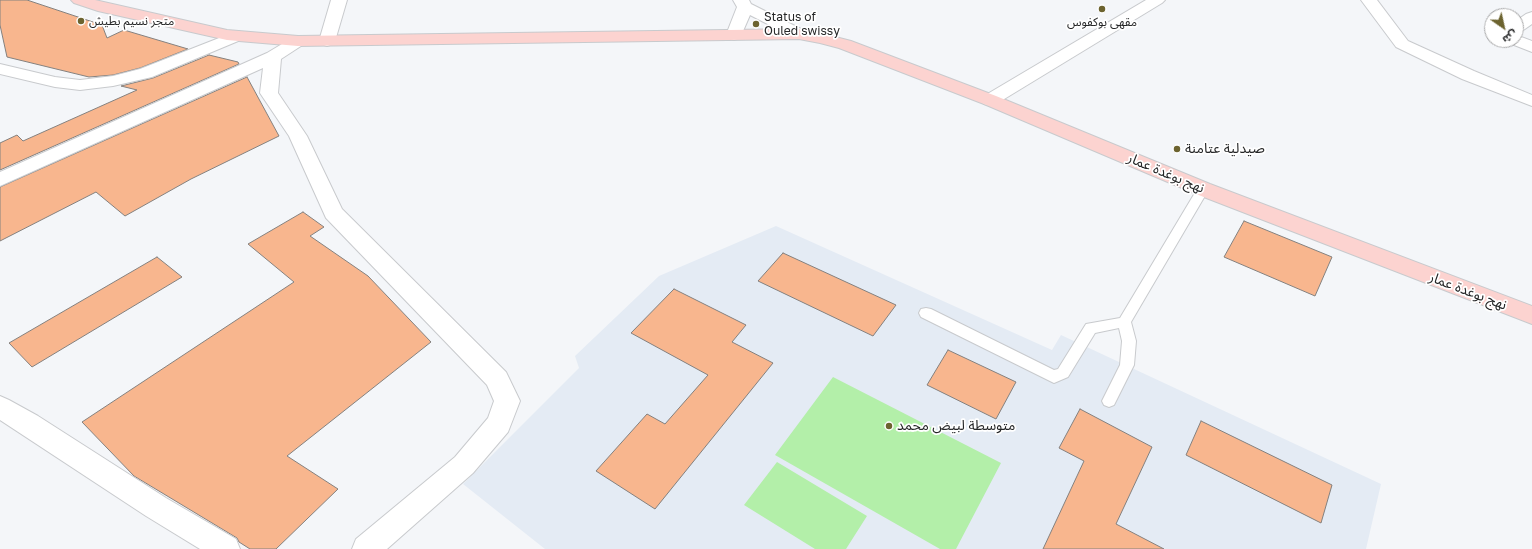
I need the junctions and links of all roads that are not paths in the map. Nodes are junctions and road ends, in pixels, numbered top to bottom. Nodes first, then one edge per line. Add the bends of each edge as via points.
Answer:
1 (79, 0) edge
2 (339, 0) edge
3 (1156, 0) edge
4 (1369, 0) edge
5 (744, 4) edge
6 (799, 34) junction
7 (734, 35) junction
8 (237, 36) junction
9 (298, 41) junction
10 (327, 41) junction
11 (273, 57) junction
12 (0, 69) edge
13 (990, 100) junction
14 (1532, 101) edge
15 (0, 180) edge
16 (1203, 189) junction
17 (926, 314) dead end
18 (1532, 315) edge
19 (1124, 322) junction
20 (1109, 401) dead end
21 (0, 407) edge
22 (226, 549) edge
23 (366, 549) edge

1 - 8 main road, نهج بوغدة عمار via 104,8
2 - 10 street
3 - 13 street
4 - 14 street via 1402,44
5 - 6 street
5 - 7 street
6 - 7 main road, نهج بوغدة عمار
6 - 13 main road, نهج بوغدة عمار via 845,44
7 - 10 main road, نهج بوغدة عمار
8 - 9 main road, نهج بوغدة عمار
8 - 12 street via 146,72 113,81 80,85
9 - 10 main road, نهج بوغدة عمار
9 - 11 street
11 - 15 street
11 - 23 street via 269,93 298,136 333,214 497,379 507,401 499,424 464,465
13 - 16 main road, نهج بوغدة عمار
16 - 18 main road, نهج بوغدة عمار
16 - 19 lane
17 - 19 lane via 1054,377 1064,373 1091,328
19 - 20 lane via 1129,341 1127,365
21 - 22 street

